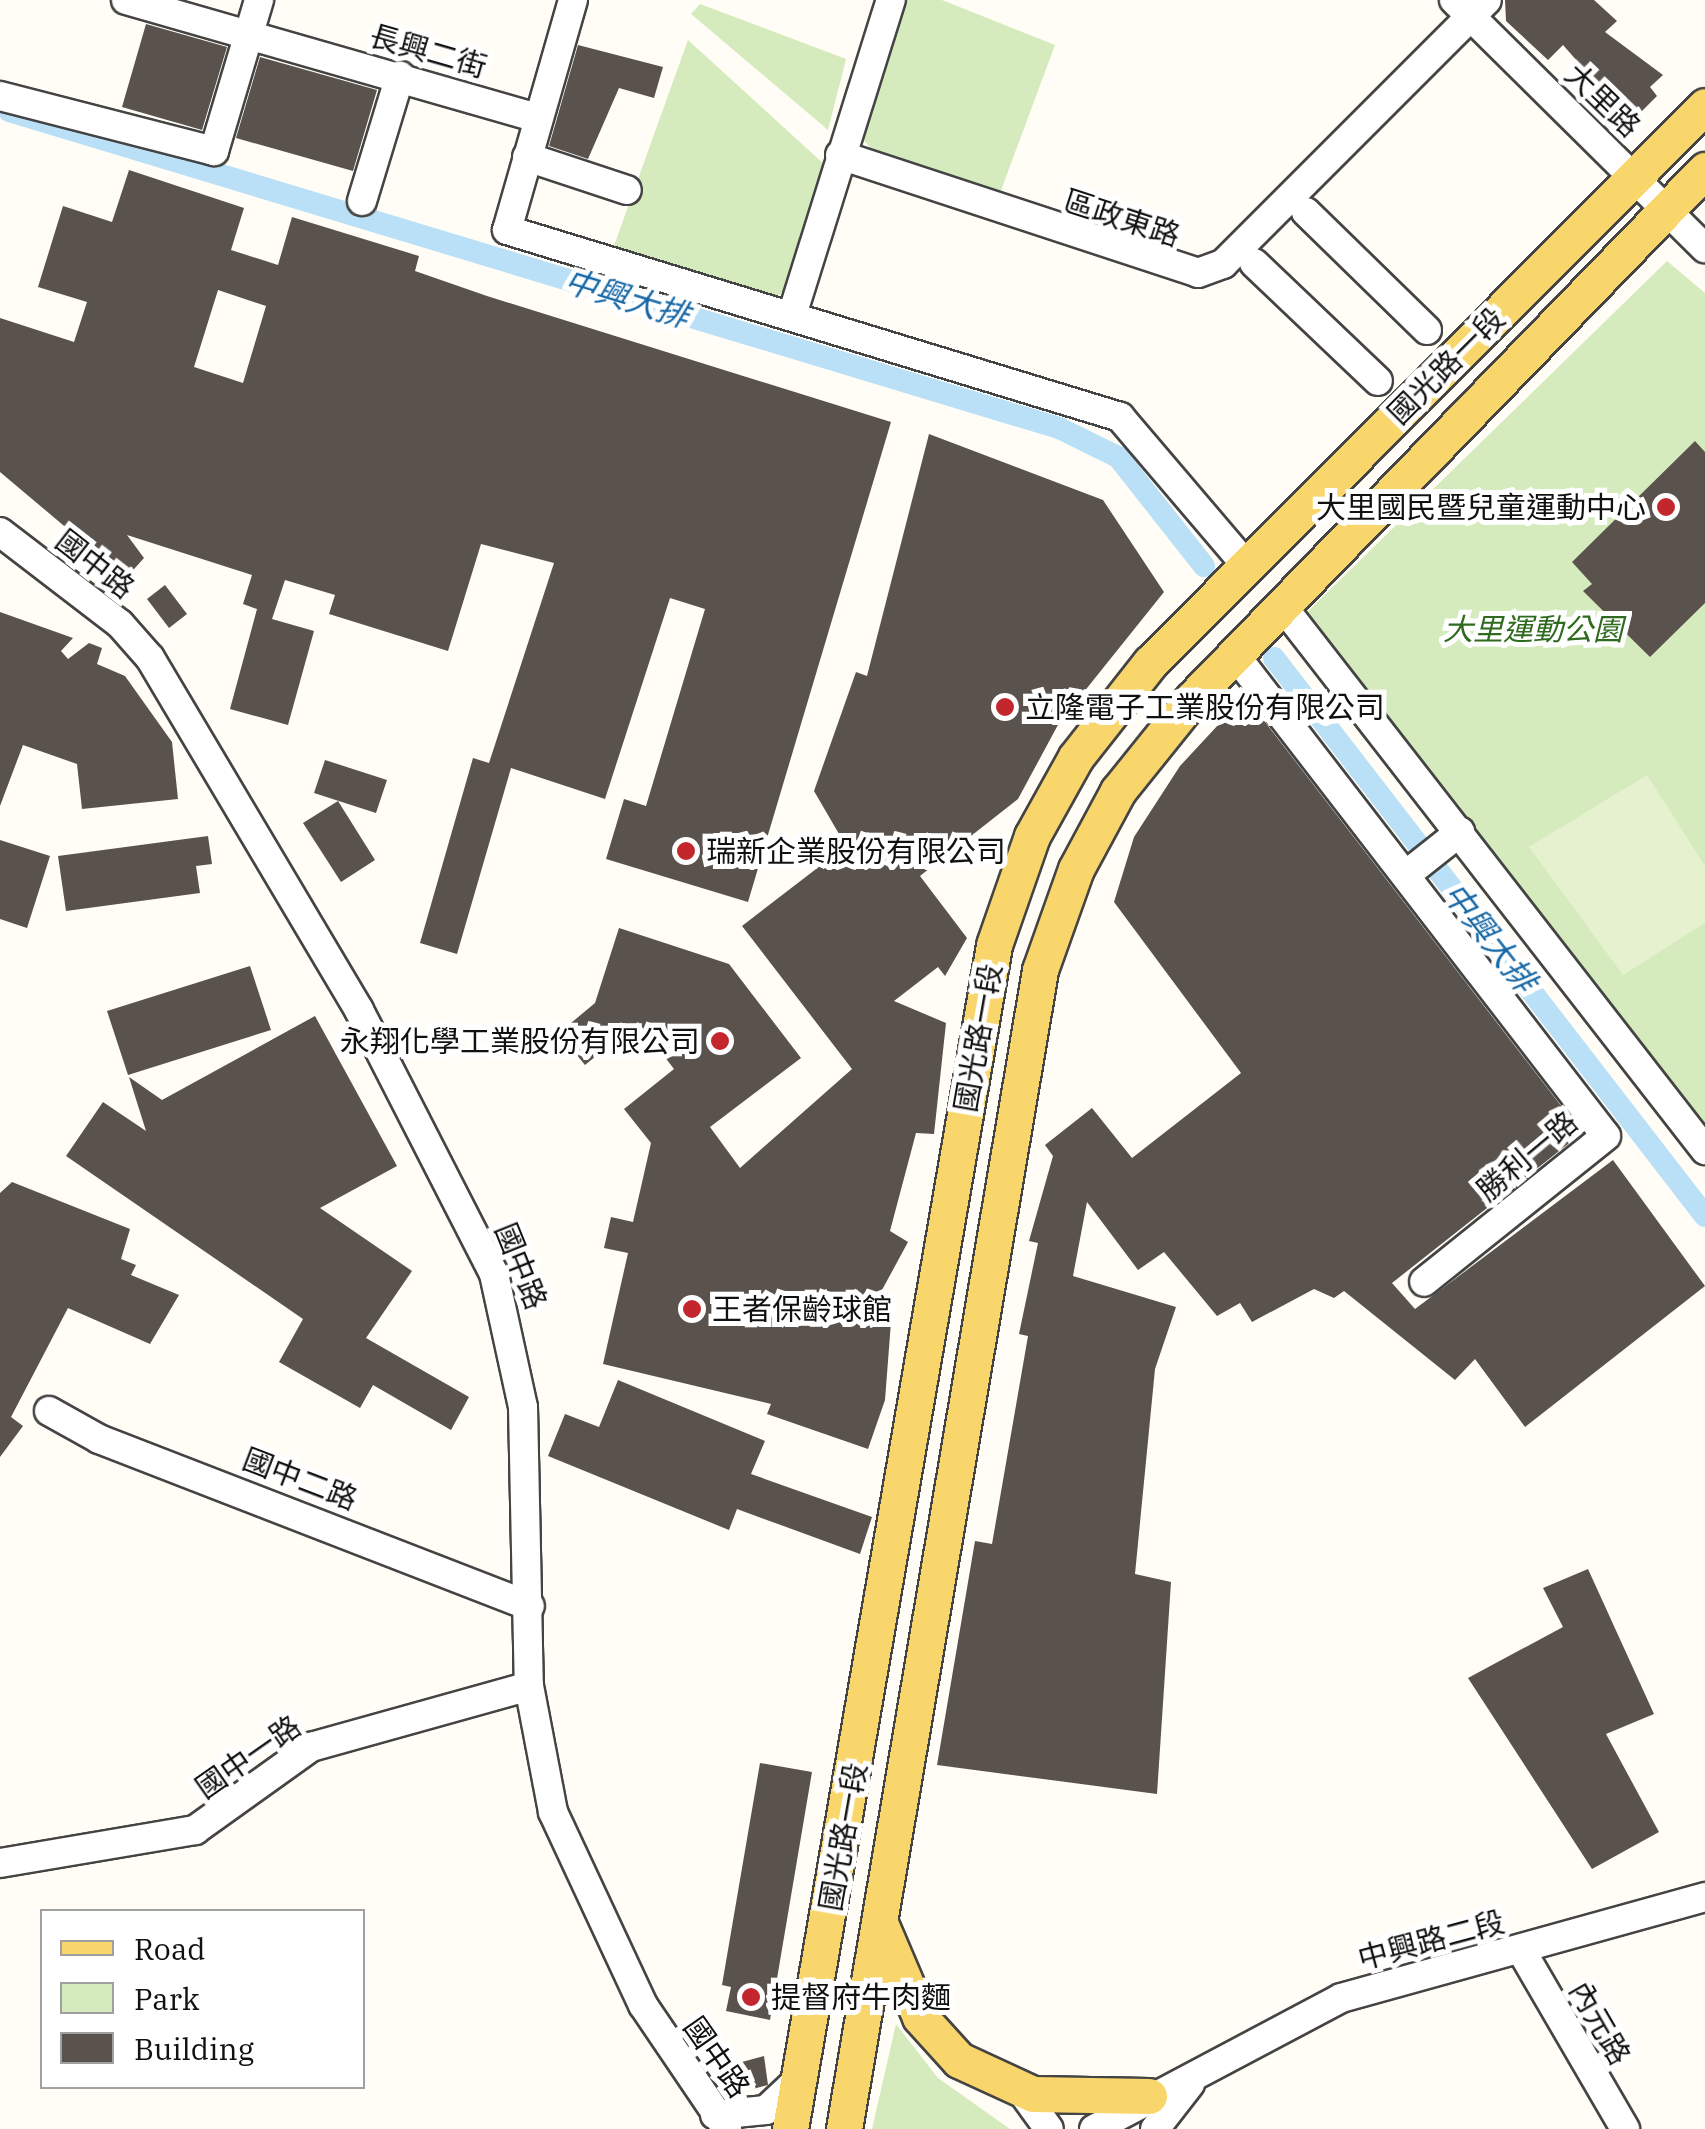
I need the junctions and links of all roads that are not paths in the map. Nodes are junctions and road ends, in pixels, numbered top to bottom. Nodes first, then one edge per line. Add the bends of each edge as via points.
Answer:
1 (126, 0) edge
2 (259, 0) edge
3 (573, 0) edge
4 (891, 0) edge
5 (1471, 5) edge
6 (250, 34) junction
7 (400, 76) junction
8 (0, 96) edge
9 (1705, 106) edge
10 (538, 118) junction
11 (840, 154) junction
12 (527, 157) junction
13 (1705, 170) edge
14 (1635, 177) junction
15 (627, 190) dead end
16 (362, 201) dead end
17 (1666, 210) junction
18 (1306, 212) dead end
19 (1705, 248) edge
20 (1254, 263) dead end
21 (793, 312) junction
22 (1427, 330) dead end
23 (1378, 381) dead end
24 (0, 532) edge
25 (1247, 566) junction
26 (1283, 607) junction
27 (1235, 655) junction
28 (1460, 832) junction
29 (1407, 874) junction
30 (1705, 1150) edge
31 (1424, 1282) dead end
32 (49, 1410) dead end
33 (530, 1606) junction
34 (529, 1686) junction
35 (0, 1863) edge
36 (1705, 1897) edge
37 (879, 1922) junction
38 (1521, 1950) junction
39 (800, 2078) junction
40 (1020, 2089) junction
41 (1152, 2113) edge
42 (721, 2122) edge
43 (790, 2129) edge
44 (844, 2129) edge
45 (1049, 2129) edge
46 (1094, 2129) edge
47 (1625, 2129) edge

1 - 6 street, 長興二街
2 - 6 street
3 - 10 street
4 - 11 street
5 - 11 street, 區政東路 via 1234,254 1198,273
5 - 14 street, 大里路
6 - 7 street, 長興二街
6 - 8 street via 214,151
7 - 10 street, 長興二街
7 - 16 street
9 - 14 main road, 國光路一段
10 - 12 street
11 - 21 street
12 - 15 street
12 - 21 street via 507,230
13 - 17 main road, 國光路一段
14 - 17 street, 大里路
14 - 25 main road, 國光路一段
17 - 19 street, 大里路
17 - 26 main road, 國光路一段
18 - 22 street
20 - 23 street
21 - 25 street via 1120,417
24 - 33 street, 國中路 via 150,658 359,1010 475,1235 517,1358
25 - 39 main road, 國光路一段 via 1076,757 1032,836 994,944
26 - 27 main road, 國光路一段
26 - 28 street
27 - 29 street, 勝利一路
27 - 37 main road, 國光路一段 via 1118,791 1076,868 1040,970
28 - 29 street
28 - 30 street
29 - 31 street, 勝利一路 via 1606,1136
32 - 33 street, 國中二路 via 99,1439
33 - 34 street, 國中路
34 - 35 street, 國中一路 via 311,1747 195,1830
34 - 42 street, 國中路 via 574,1865 643,2005
36 - 38 street, 中興路二段
37 - 40 main road via 939,2040
37 - 44 main road, 國光路一段
38 - 41 street, 中興路二段 via 1341,1998 1190,2084
38 - 47 street, 內元路
39 - 42 street via 766,2110
39 - 43 main road, 國光路一段
40 - 41 main road
40 - 45 street
41 - 46 street, 中興路二段

